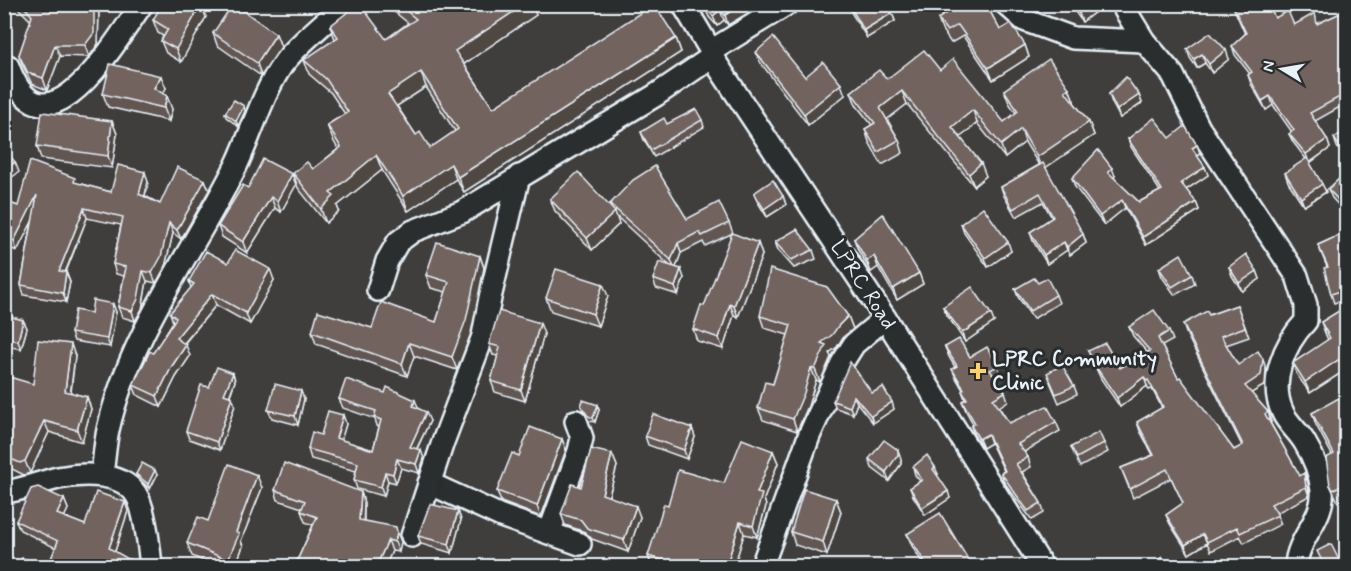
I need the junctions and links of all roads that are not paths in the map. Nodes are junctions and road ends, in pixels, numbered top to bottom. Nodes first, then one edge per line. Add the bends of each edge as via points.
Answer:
1 (142, 4) edge
2 (344, 4) edge
3 (683, 4) edge
4 (787, 4) edge
5 (1006, 4) edge
6 (1124, 4) edge
7 (1144, 41) junction
8 (711, 54) junction
9 (8, 66) dead end
10 (519, 176) junction
11 (378, 290) dead end
12 (885, 318) junction
13 (576, 421) dead end
14 (102, 475) junction
15 (429, 483) junction
16 (4, 492) edge
17 (549, 533) junction
18 (412, 536) dead end
19 (580, 544) dead end
20 (151, 567) edge
21 (762, 567) edge
22 (1041, 567) edge
23 (1296, 567) edge

1 - 9 street via 89,78 58,102 26,98 15,86
2 - 14 street via 282,66 237,165 156,307 119,393 108,430
3 - 8 street, LPRC Road
4 - 8 street
5 - 7 street via 1024,20 1073,38
6 - 7 street
7 - 23 street via 1173,75 1199,128 1297,276 1306,305 1306,321 1294,333 1279,365 1278,395 1283,413 1316,465 1322,491 1316,519 1304,538
8 - 10 street via 656,95
8 - 12 street, LPRC Road
10 - 11 street via 462,212 413,231 398,242
10 - 15 street via 483,336
12 - 21 street via 854,344 842,363 809,436
12 - 22 street, LPRC Road
13 - 17 street via 582,438 579,451
14 - 16 street via 60,478
14 - 20 street via 125,484 137,497
15 - 17 street
15 - 18 street
17 - 19 street

